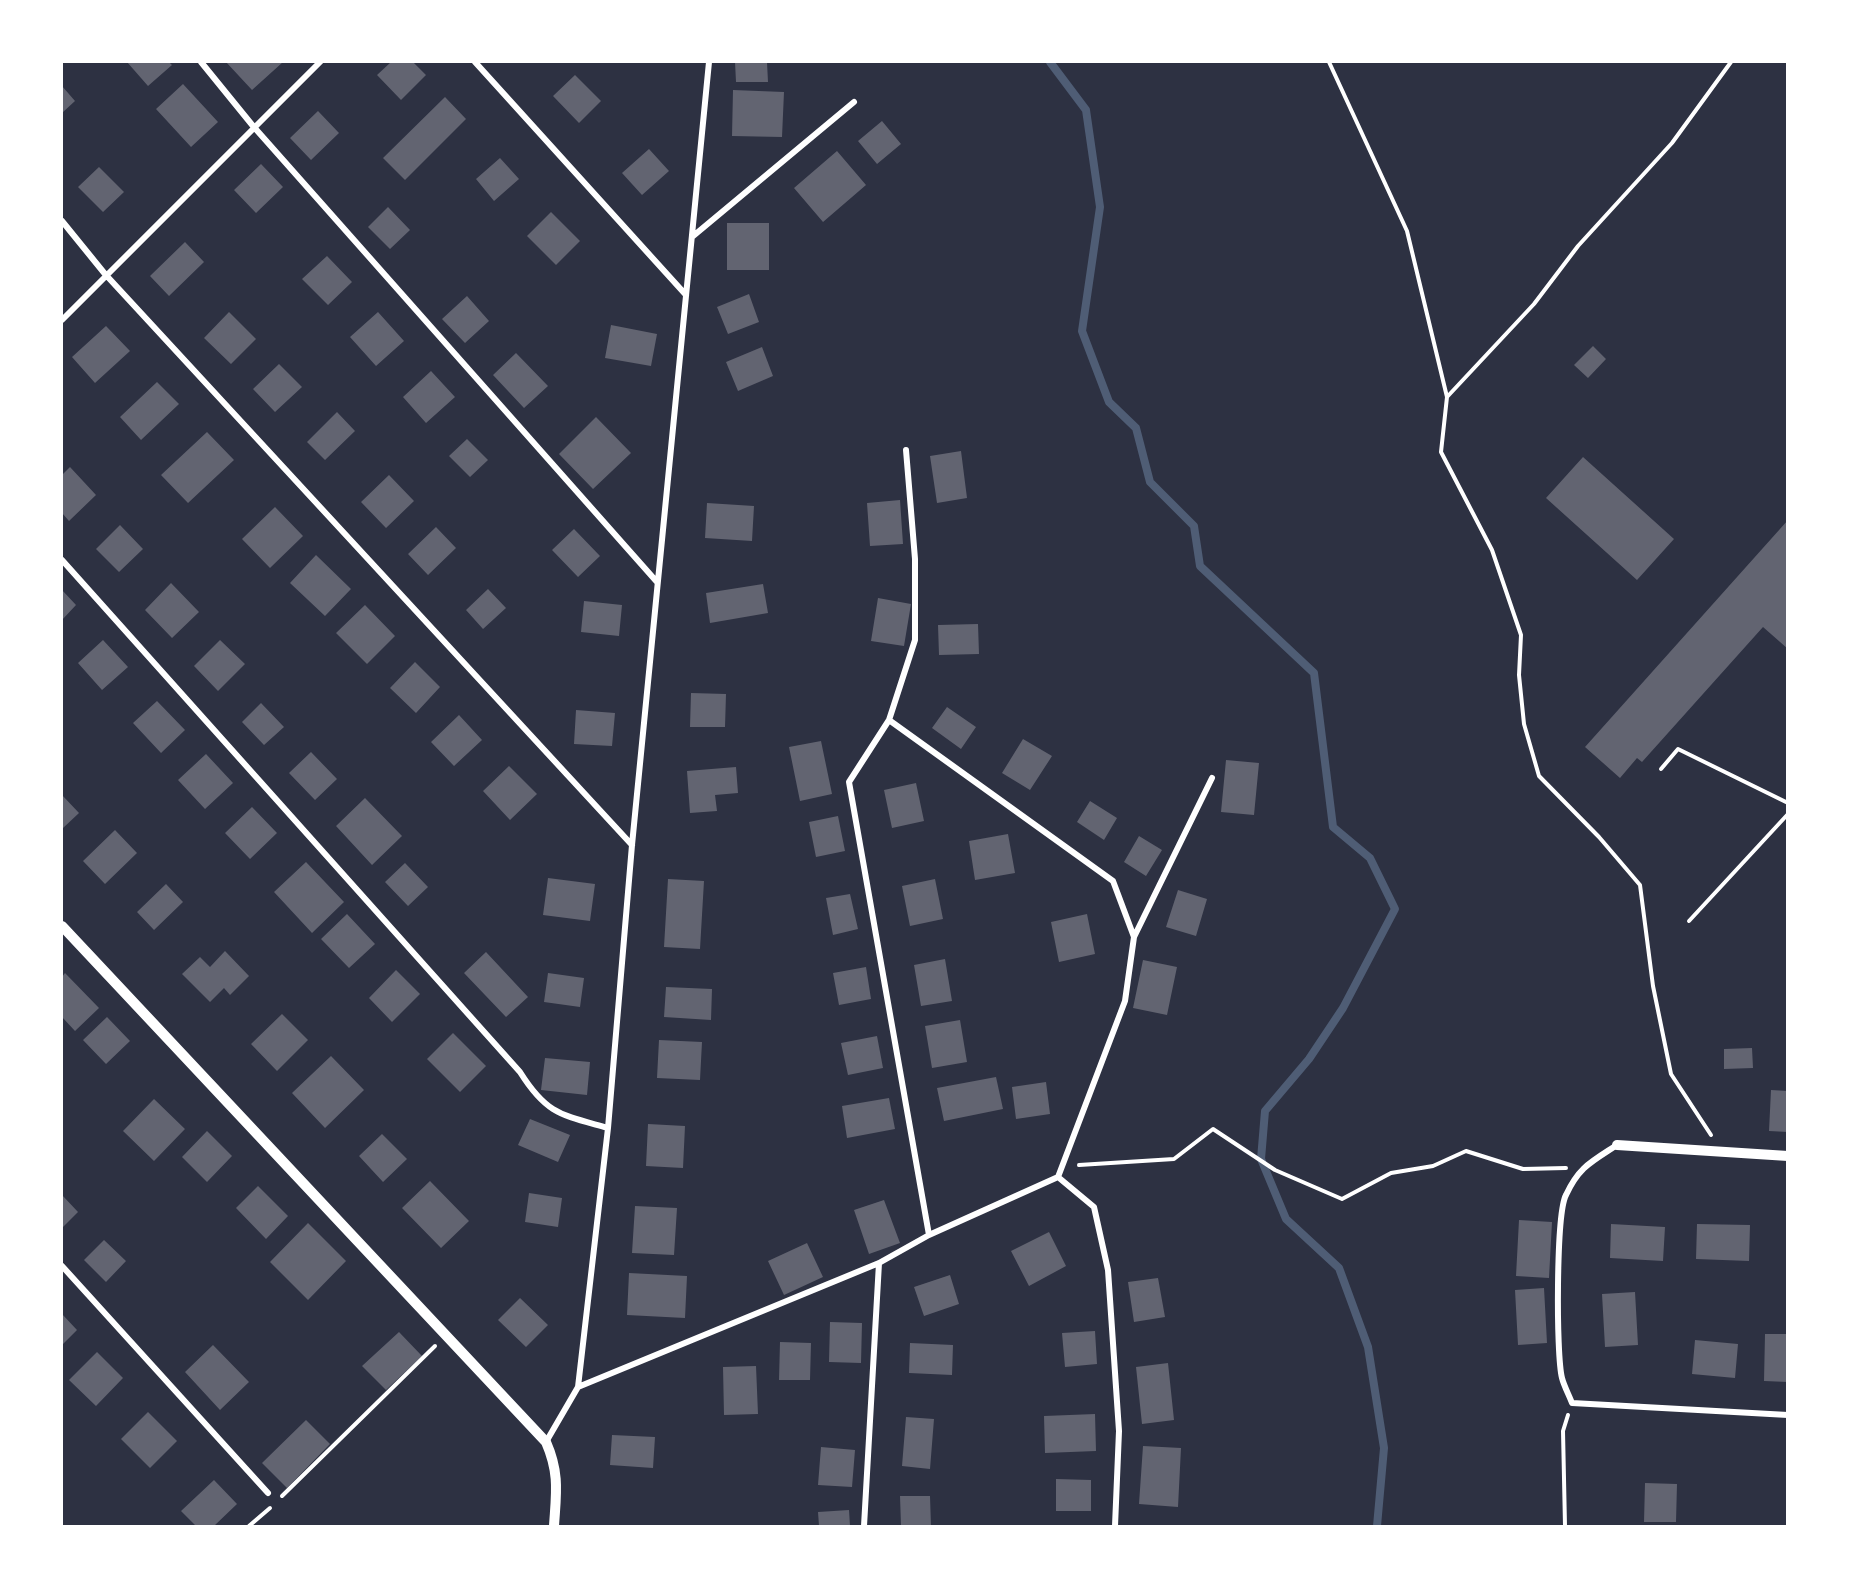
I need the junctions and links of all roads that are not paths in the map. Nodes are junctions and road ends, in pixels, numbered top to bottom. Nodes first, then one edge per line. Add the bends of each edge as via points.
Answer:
1 (201, 62) edge
2 (320, 62) edge
3 (475, 62) edge
4 (709, 62) edge
5 (854, 102) dead end
6 (254, 126) junction
7 (62, 221) edge
8 (692, 237) junction
9 (105, 274) junction
10 (686, 295) junction
11 (62, 320) edge
12 (906, 450) dead end
13 (62, 560) edge
14 (657, 582) junction
15 (889, 720) junction
16 (1212, 778) dead end
17 (632, 845) junction
18 (62, 926) edge
19 (1134, 937) junction
20 (608, 1128) junction
21 (1617, 1145) joint
22 (1788, 1156) edge
23 (1058, 1177) junction
24 (929, 1235) junction
25 (879, 1263) junction
26 (62, 1266) edge
27 (578, 1387) junction
28 (1788, 1415) edge
29 (546, 1442) junction
30 (268, 1493) dead end
31 (554, 1527) edge
32 (864, 1527) edge
33 (1115, 1527) edge

1 - 6 street
2 - 6 street
3 - 10 street
4 - 8 street
5 - 8 street
6 - 9 street
6 - 14 street
7 - 9 street
8 - 10 street
9 - 11 street
9 - 17 street
10 - 14 street
12 - 15 street via 915,559 915,640
13 - 20 street via 520,1072 534,1094 556,1113
14 - 17 street
15 - 19 street via 1113,881
15 - 24 street via 849,782
16 - 19 street
17 - 20 street
18 - 29 street
19 - 23 street via 1125,1001
20 - 27 street
21 - 22 street
21 - 28 street via 1582,1167 1564,1198 1558,1331 1562,1376 1572,1403
23 - 24 street
23 - 33 street via 1094,1207 1108,1270 1119,1431
24 - 25 street
25 - 27 street
25 - 32 street
26 - 30 street
27 - 29 street
29 - 31 street via 558,1480

